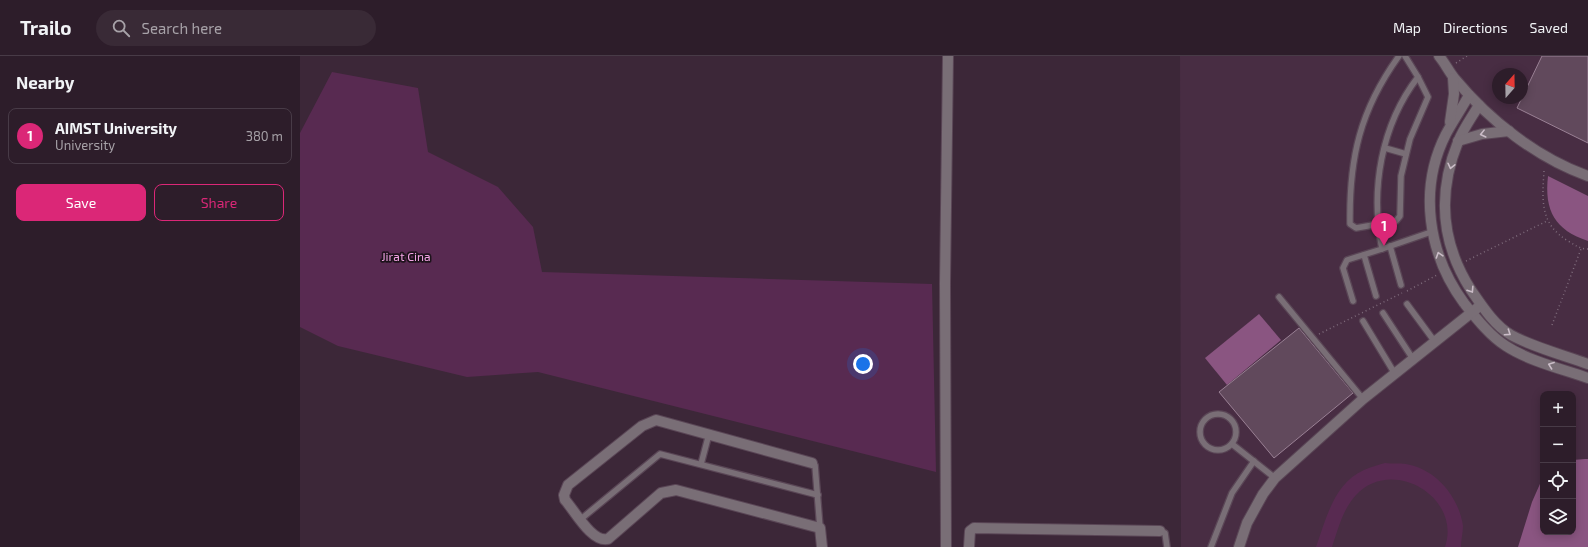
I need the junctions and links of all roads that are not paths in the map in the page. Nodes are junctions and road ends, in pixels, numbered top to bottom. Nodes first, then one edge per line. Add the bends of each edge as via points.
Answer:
1 (948, 56) edge
2 (1399, 56) edge
3 (1405, 56) edge
4 (1440, 56) edge
5 (1418, 77) junction
6 (1454, 78) junction
7 (1469, 95) junction
8 (1479, 105) junction
9 (1509, 131) junction
10 (1445, 135) junction
11 (1458, 141) junction
12 (1384, 148) junction
13 (1406, 154) junction
14 (1588, 176) edge
15 (1376, 223) junction
16 (1432, 232) junction
17 (1390, 246) junction
18 (1382, 249) junction
19 (1364, 255) junction
20 (1401, 285) dead end
21 (1376, 296) dead end
22 (1279, 297) dead end
23 (1353, 301) dead end
24 (1407, 304) dead end
25 (1481, 305) junction
26 (1383, 313) dead end
27 (1472, 313) junction
28 (1363, 321) dead end
29 (1435, 342) junction
30 (1413, 359) junction
31 (1588, 364) edge
32 (1395, 374) junction
33 (1588, 378) edge
34 (1362, 400) junction
35 (709, 434) junction
36 (1232, 444) junction
37 (1254, 461) junction
38 (812, 463) joint
39 (700, 464) junction
40 (1275, 478) junction
41 (818, 495) junction
42 (581, 519) junction
43 (820, 528) junction
44 (1160, 530) joint
45 (822, 547) edge
46 (946, 547) edge
47 (969, 547) edge
48 (1167, 547) edge
49 (1211, 547) edge
50 (1239, 547) edge

1 - 46 street via 944,307
2 - 15 lane via 1384,77 1370,105 1358,139 1352,174 1350,224 1356,228
3 - 5 lane
4 - 6 street
5 - 12 lane via 1402,102
5 - 13 lane via 1428,97
6 - 7 street
6 - 10 street via 1452,115
7 - 8 street
7 - 10 street
8 - 9 street
8 - 11 street
9 -> 11 street via 1482,134
9 - 14 street via 1544,155
10 - 16 street via 1431,180 1429,214
11 -> 25 street via 1443,209 1446,230 1457,266
12 - 13 lane
12 - 15 lane via 1376,188
13 - 15 lane via 1401,176 1400,216 1396,221
15 - 18 lane
16 - 17 lane
27 -> 16 street via 1445,272
17 - 18 lane
17 - 20 lane
18 - 19 lane
19 - 21 lane
19 - 23 lane via 1347,260 1343,268
22 - 34 lane
24 - 29 lane
25 - 27 street
25 -> 31 street via 1512,336
26 - 30 lane
27 - 29 street
33 -> 27 street via 1506,347
28 - 32 lane
29 - 30 street
30 - 32 street
32 - 34 street
34 - 40 street
35 - 38 street
35 - 39 lane
35 - 42 street via 656,420 642,426 568,485 565,500
36 - 36 lane via 1217,450 1206,446 1200,430 1204,420 1209,416 1221,414 1232,420 1236,432
36 - 37 lane
37 - 40 lane
37 - 49 lane via 1232,493
38 - 41 lane via 815,465
39 - 41 lane
39 - 42 lane via 660,454
40 - 50 street via 1263,494
41 - 43 lane
42 - 43 street via 594,536 603,540 662,493 676,490
43 - 45 street
44 - 47 street via 974,528 970,530
44 - 48 lane via 1165,533

